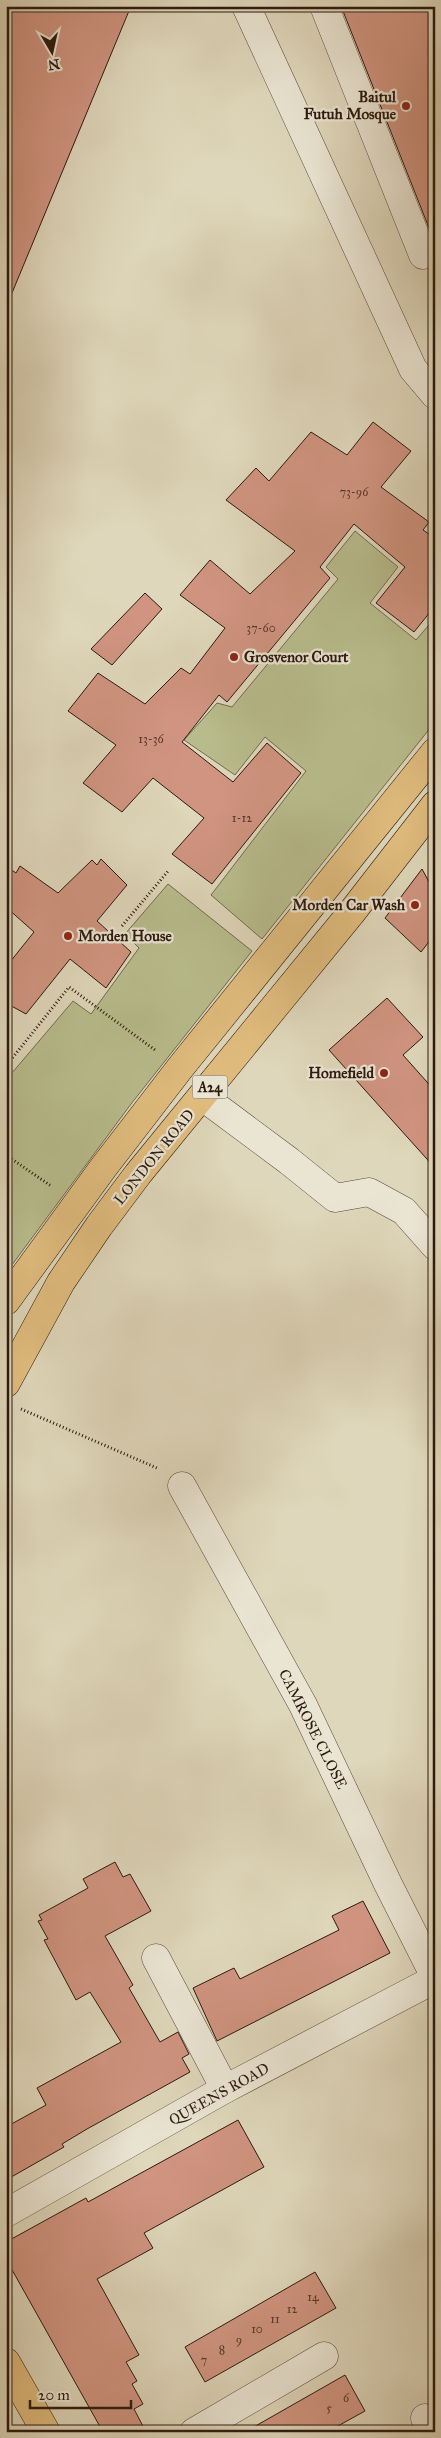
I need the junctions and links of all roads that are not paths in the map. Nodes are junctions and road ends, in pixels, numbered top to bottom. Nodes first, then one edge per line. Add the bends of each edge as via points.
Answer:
1 (246, 6) edge
2 (324, 6) edge
3 (435, 252) edge
4 (435, 395) edge
5 (435, 752) edge
6 (435, 805) edge
7 (202, 1097) junction
8 (435, 1246) edge
9 (6, 1301) edge
10 (9, 1394) edge
11 (182, 1486) dead end
12 (156, 1958) dead end
13 (435, 1978) edge
14 (225, 2089) junction
15 (6, 2213) edge
16 (324, 2356) dead end
17 (6, 2362) edge
18 (46, 2432) edge
19 (194, 2432) edge

1 - 4 street via 413,369
2 - 3 street via 423,255
5 - 9 highway, A24 via 180,1068
6 - 7 highway, LONDON ROAD / A24
7 - 8 street via 335,1198 369,1192 404,1211
7 - 10 highway, LONDON ROAD / A24 via 138,1174 60,1282
11 - 13 street, CAMROSE CLOSE via 304,1705
12 - 14 street
13 - 14 street, QUEENS ROAD
14 - 15 street, QUEENS ROAD
16 - 19 street
17 - 18 highway

